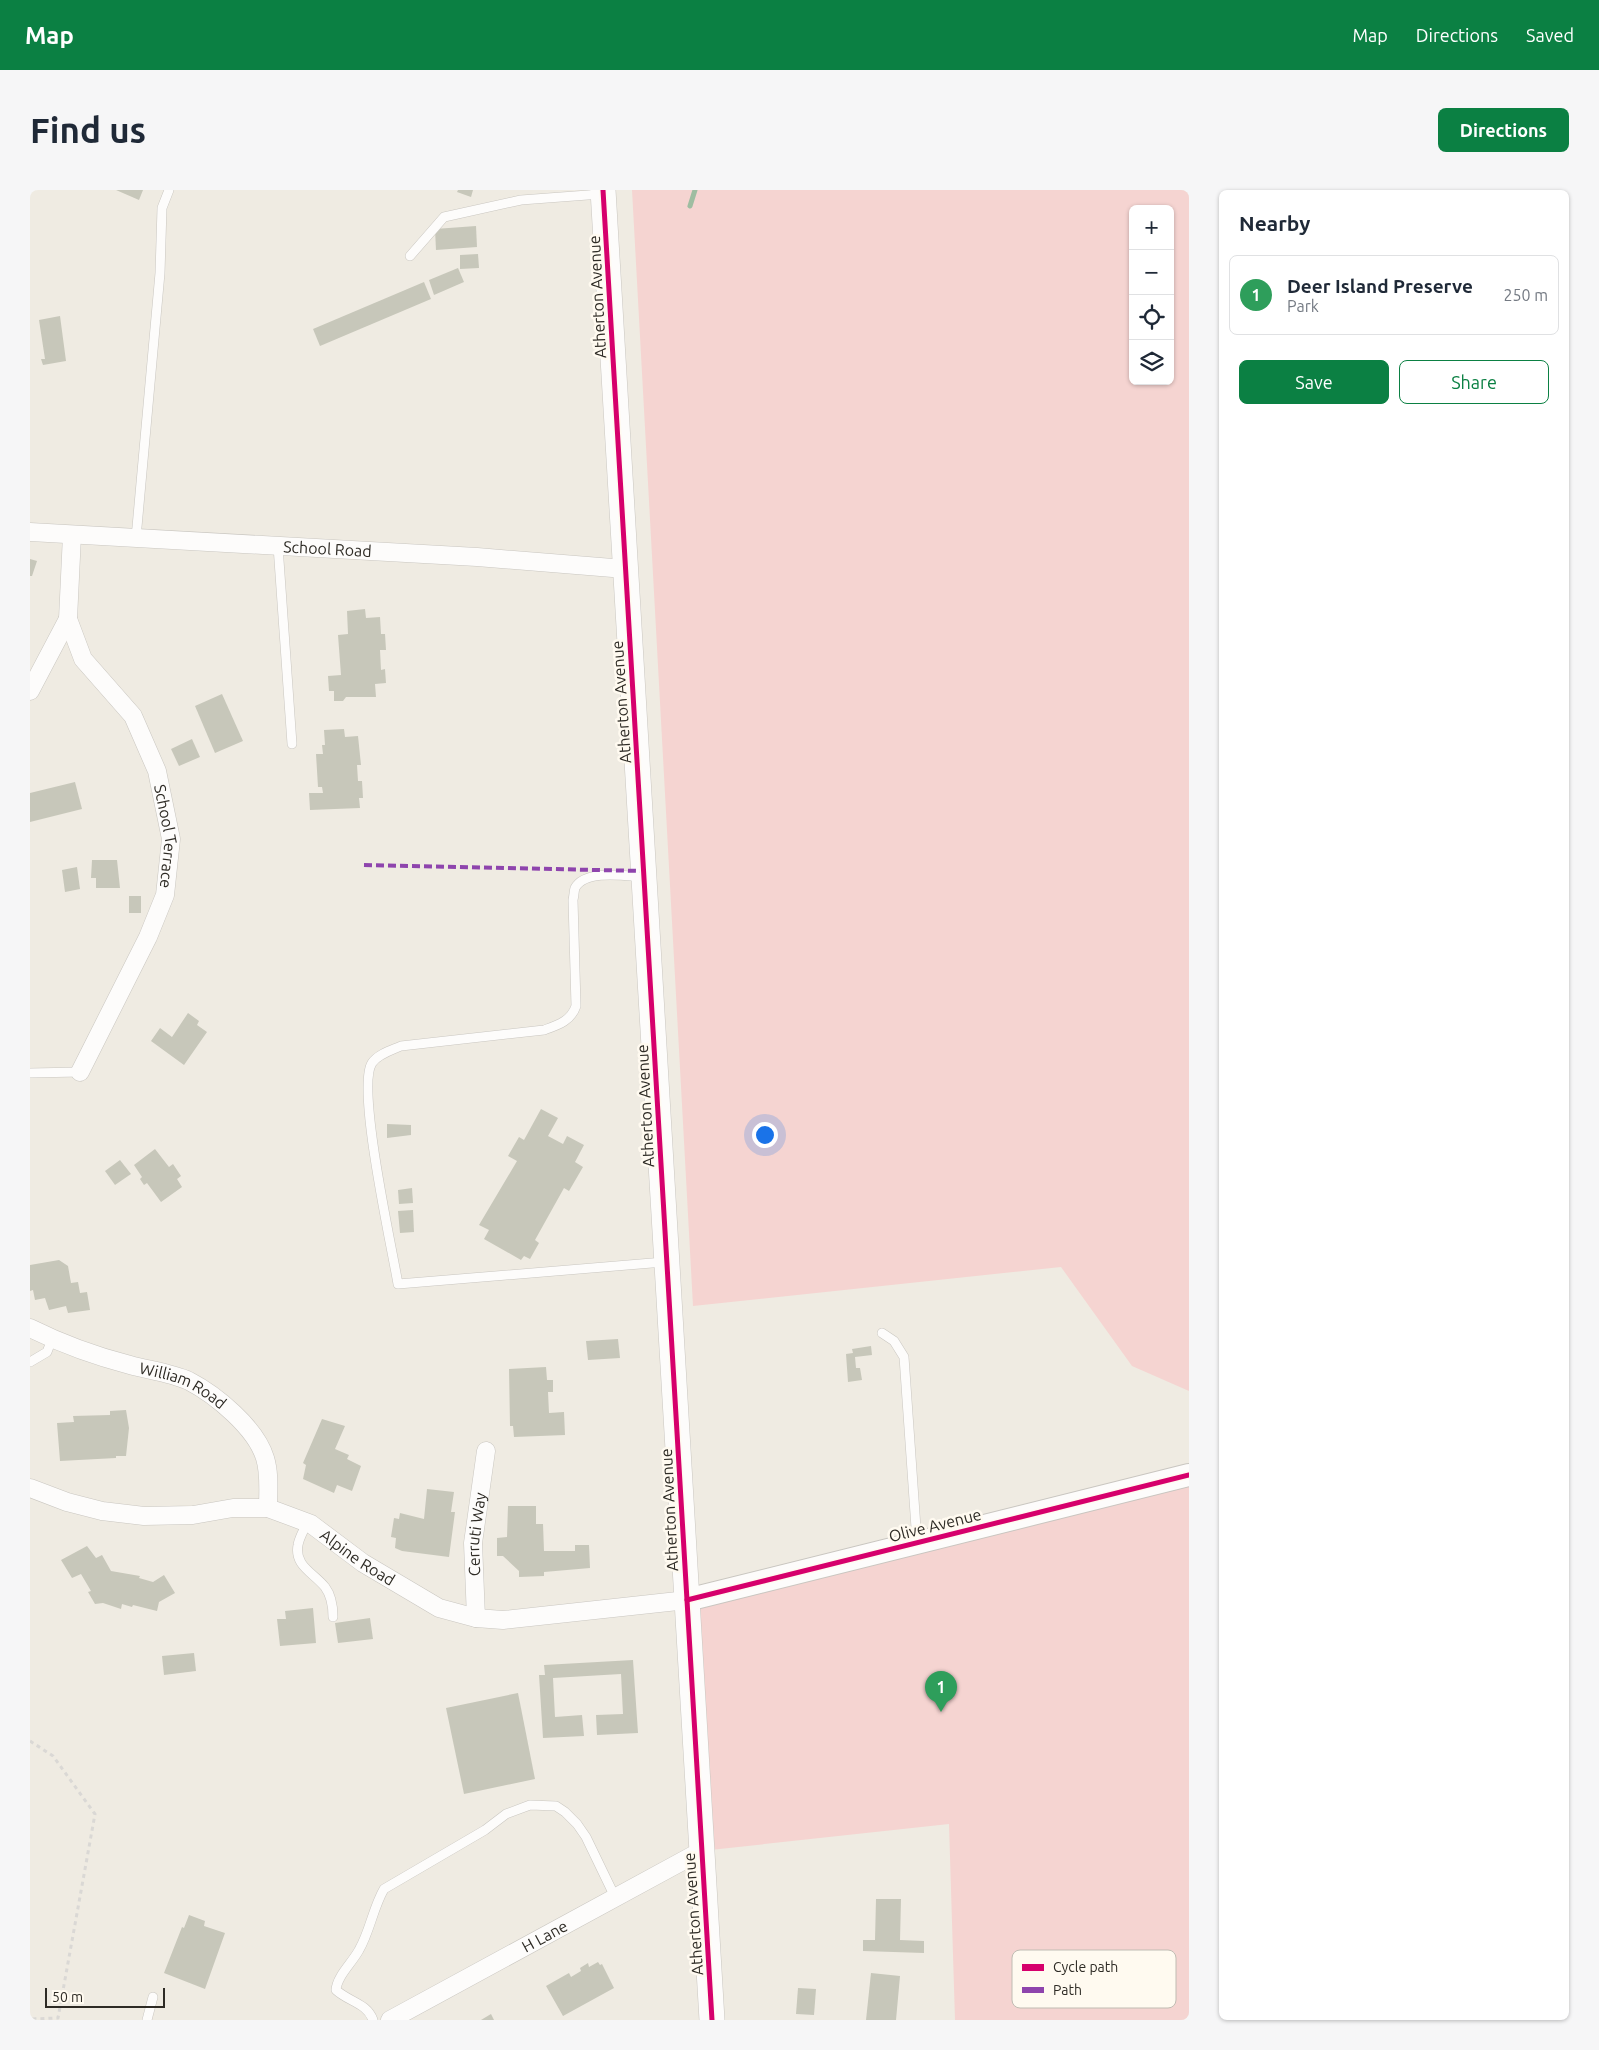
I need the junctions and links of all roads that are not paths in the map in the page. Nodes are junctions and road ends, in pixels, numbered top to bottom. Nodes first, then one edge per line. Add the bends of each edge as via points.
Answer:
1 (169, 190) edge
2 (604, 192) edge
3 (410, 256) dead end
4 (30, 532) edge
5 (72, 534) junction
6 (136, 538) junction
7 (278, 546) junction
8 (625, 569) junction
9 (68, 618) junction
10 (30, 691) edge
11 (292, 744) dead end
12 (644, 877) junction
13 (80, 1072) joint
14 (30, 1073) edge
15 (667, 1262) junction
16 (30, 1328) edge
17 (882, 1333) dead end
18 (52, 1339) junction
19 (30, 1362) edge
20 (486, 1451) dead end
21 (1189, 1475) edge
22 (30, 1488) edge
23 (268, 1508) junction
24 (307, 1523) junction
25 (917, 1542) junction
26 (687, 1600) junction
27 (333, 1617) dead end
28 (476, 1618) junction
29 (701, 1851) junction
30 (616, 1897) junction
31 (152, 1997) dead end
32 (147, 2020) edge
33 (373, 2020) edge
34 (390, 2020) edge
35 (712, 2020) edge

1 - 6 lane via 162,208 159,282
2 - 3 lane via 521,200 444,217
2 - 8 main road, Atherton Avenue
4 - 5 street, School Road
5 - 6 street, School Road
5 - 9 street, School Terrace
6 - 7 street, School Road
7 - 8 street, School Road
7 - 11 lane
8 - 12 main road, Atherton Avenue
9 - 10 street, School Terrace
9 - 13 street, School Terrace via 82,660 133,716 157,771 171,840 165,895 148,937
12 - 15 main road, Atherton Avenue
12 - 15 lane via 603,875 586,879 575,887 576,1006 572,1015 561,1024 544,1030 402,1046 372,1062 368,1088 374,1153 398,1284
13 - 14 lane, School Terrace
15 - 26 main road, Atherton Avenue
16 - 18 street, William Road
17 - 25 lane via 894,1341 904,1357
18 - 19 lane via 47,1352
18 - 23 street, William Road via 109,1360 188,1381 216,1398 251,1431 265,1458
20 - 28 street, Cerruti Way via 473,1543
21 - 25 street, Olive Avenue
22 - 23 street, Alpine Road via 102,1511 144,1516
23 - 24 street, Alpine Road
24 - 27 lane via 298,1545 298,1558 325,1587
24 - 28 street, Alpine Road via 363,1563 439,1608
25 - 26 street, Olive Avenue
26 - 28 street, Alpine Road via 503,1620
26 - 29 main road, Atherton Avenue
29 - 30 street, H Lane
29 - 35 main road, Atherton Avenue
30 - 33 lane via 586,1838 565,1812 556,1806 530,1805 506,1814 384,1889 361,1948 337,1981 336,1990 370,2012
30 - 34 street, H Lane
31 - 32 lane

